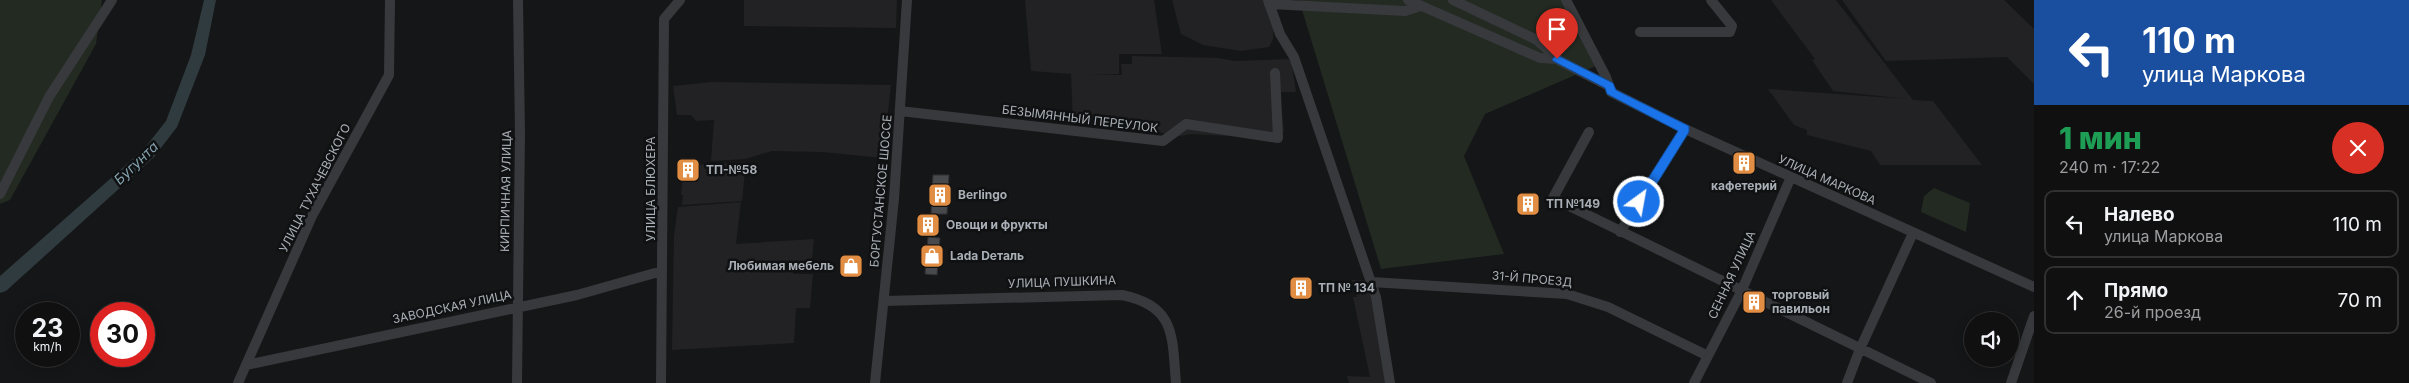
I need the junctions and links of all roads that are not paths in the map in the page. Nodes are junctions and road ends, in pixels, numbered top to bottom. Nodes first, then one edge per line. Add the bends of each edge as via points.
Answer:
1 (112, 0) edge
2 (390, 0) edge
3 (518, 0) edge
4 (680, 0) edge
5 (907, 0) edge
6 (1408, 0) edge
7 (1453, 0) edge
8 (1566, 0) edge
9 (1711, 0) edge
10 (1269, 2) edge
11 (1421, 6) junction
12 (1640, 32) dead end
13 (1557, 59) junction
14 (1275, 74) dead end
15 (1610, 89) junction
16 (900, 111) junction
17 (1685, 129) junction
18 (1589, 132) dead end
19 (1791, 177) junction
20 (0, 194) edge
21 (1620, 232) junction
22 (1913, 233) junction
23 (662, 271) junction
24 (1371, 282) junction
25 (2034, 287) edge
26 (1741, 292) junction
27 (884, 300) junction
28 (517, 308) junction
29 (2034, 316) edge
30 (1860, 349) junction
31 (1708, 356) junction
32 (246, 365) junction
33 (238, 383) edge
34 (517, 383) edge
35 (661, 383) edge
36 (875, 383) edge
37 (1176, 383) edge
38 (1390, 383) edge
39 (1694, 383) edge
40 (1847, 383) edge
41 (1931, 383) edge
42 (2011, 383) edge

1 - 20 street via 49,97
2 - 32 street, УЛИЦА ТУХАЧЕВСКОГО via 389,75 312,216
3 - 28 street, КИРПИЧНАЯ УЛИЦА
4 - 23 street, УЛИЦА БЛЮХЕРА via 664,19
5 - 16 street, БОРГУСТАНСКОЕ ШОССЕ
6 - 11 street
7 - 13 street via 1537,40
8 - 15 street
9 - 12 street via 1732,26 1730,32
10 - 11 street via 1405,11
10 - 24 street via 1280,34 1294,57
11 - 13 street via 1540,58
13 - 15 street, УЛИЦА МАРКОВА
14 - 16 street, БЕЗЫМЯННЫЙ ПЕРЕУЛОК via 1278,138 1186,124 1163,141
15 - 17 street, УЛИЦА МАРКОВА
16 - 27 street, БОРГУСТАНСКОЕ ШОССЕ
17 - 19 street, УЛИЦА МАРКОВА
17 - 21 street
18 - 21 street via 1553,198
19 - 22 street, УЛИЦА МАРКОВА
19 - 26 street, СЕННАЯ УЛИЦА
21 - 26 street
22 - 25 street, УЛИЦА МАРКОВА
22 - 30 street
23 - 28 street, ЗАВОДСКАЯ УЛИЦА
23 - 35 street, УЛИЦА БЛЮХЕРА
24 - 31 street, 31-Й ПРОЕЗД via 1567,294 1608,307
24 - 38 street
26 - 30 street
26 - 31 street, СЕННАЯ УЛИЦА
27 - 36 street, БОРГУСТАНСКОЕ ШОССЕ
27 - 37 street, УЛИЦА ПУШКИНА via 1139,297 1163,313 1169,323
28 - 32 street, ЗАВОДСКАЯ УЛИЦА
28 - 34 street, КИРПИЧНАЯ УЛИЦА
29 - 42 street
30 - 40 street
30 - 41 street
31 - 39 street, СЕННАЯ УЛИЦА
32 - 33 street, УЛИЦА ТУХАЧЕВСКОГО

